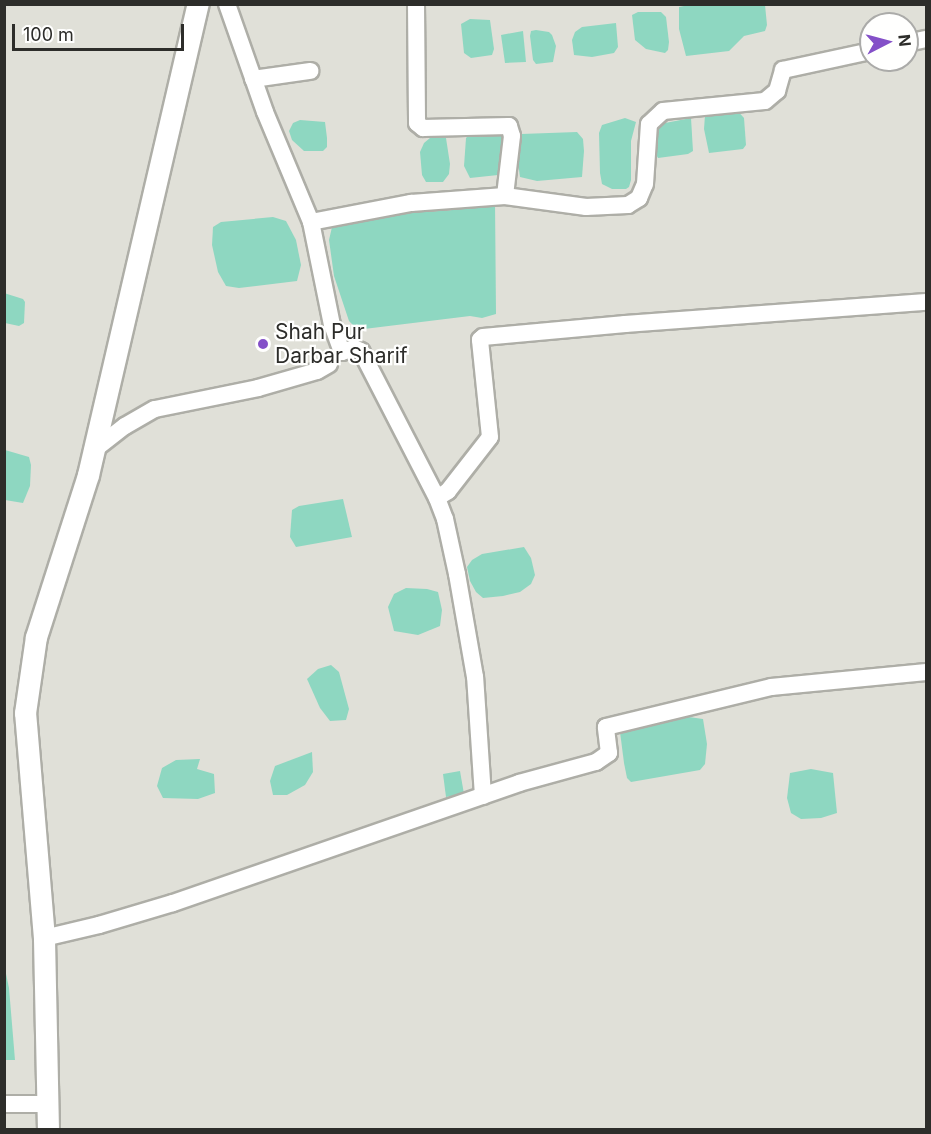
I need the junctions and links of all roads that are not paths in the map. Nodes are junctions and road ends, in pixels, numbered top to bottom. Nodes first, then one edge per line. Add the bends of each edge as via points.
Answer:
1 (198, 4) edge
2 (227, 4) edge
3 (416, 4) edge
4 (859, 54) edge
5 (310, 71) dead end
6 (253, 79) junction
7 (505, 196) junction
8 (311, 222) junction
9 (927, 302) edge
10 (329, 364) dead end
11 (94, 450) junction
12 (437, 498) junction
13 (927, 672) edge
14 (483, 796) junction
15 (44, 938) junction
16 (4, 1104) edge
17 (48, 1104) junction
18 (48, 1130) edge

1 - 11 main road
2 - 6 street
3 - 7 street via 417,123 423,128 509,126 512,136
4 - 7 street via 783,70 777,91 765,101 663,111 655,116 649,124 645,149 645,184 639,198 628,205 586,207
5 - 6 street
6 - 8 street
7 - 8 street via 411,203
8 - 12 street via 332,325 342,352 354,348 361,351
9 - 12 street via 483,337 479,346 490,436 448,490
10 - 11 street via 258,388 155,409
11 - 15 main road via 36,637 25,713
12 - 14 street via 458,574 475,677
13 - 14 street via 771,687 606,728 609,753 596,762
14 - 15 street via 173,903
15 - 17 main road
16 - 17 street
17 - 18 main road

